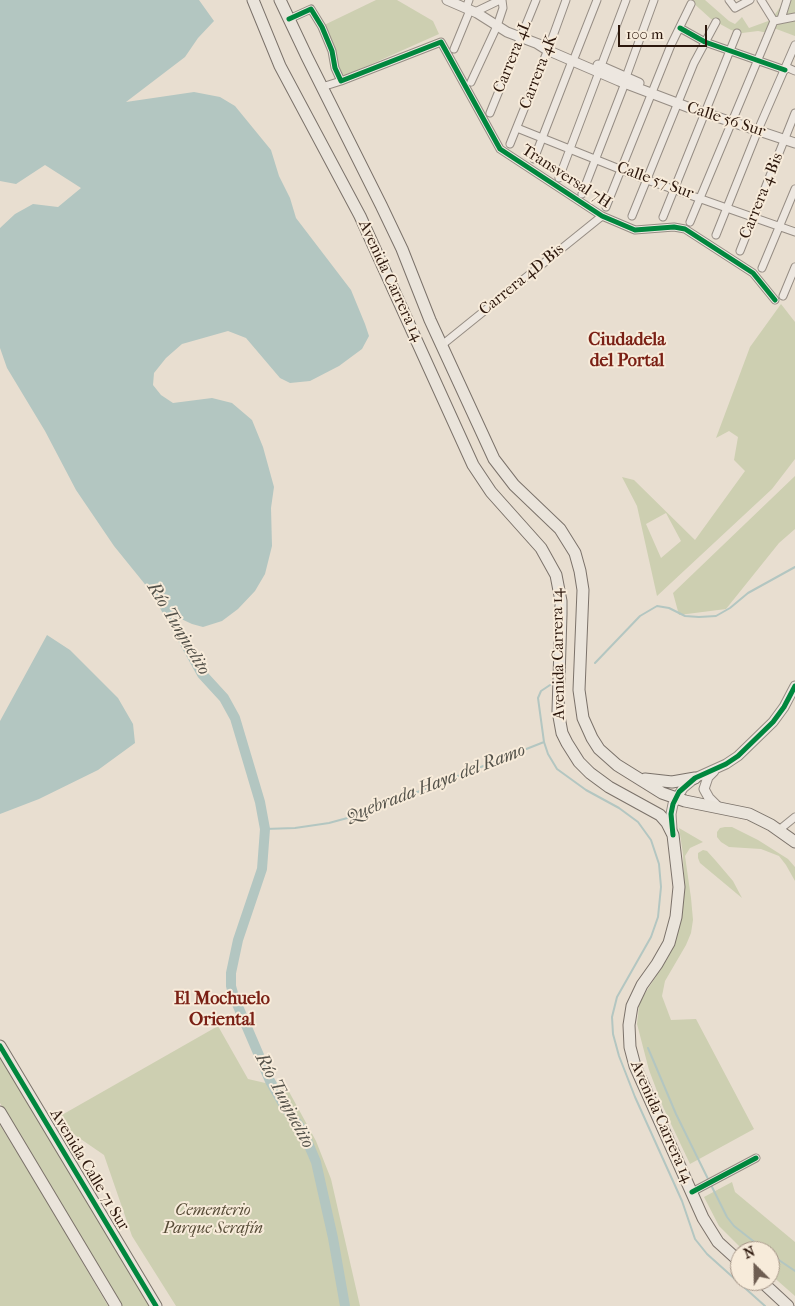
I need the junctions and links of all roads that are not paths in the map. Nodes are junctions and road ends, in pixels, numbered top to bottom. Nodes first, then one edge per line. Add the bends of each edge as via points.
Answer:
1 (253, 0) edge
2 (280, 0) edge
3 (447, 0) edge
4 (501, 0) edge
5 (536, 0) edge
6 (566, 0) edge
7 (597, 0) edge
8 (626, 0) edge
9 (654, 0) edge
10 (729, 0) edge
11 (750, 0) edge
12 (761, 0) edge
13 (787, 0) edge
14 (691, 4) dead end
15 (470, 7) edge
16 (795, 17) edge
17 (289, 19) junction
18 (777, 20) junction
19 (716, 22) dead end
20 (496, 26) junction
21 (680, 28) junction
22 (737, 34) dead end
23 (520, 37) junction
24 (705, 42) junction
25 (795, 45) edge
26 (548, 48) junction
27 (454, 49) dead end
28 (731, 51) junction
29 (574, 58) junction
30 (759, 61) junction
31 (600, 69) junction
32 (785, 69) junction
33 (795, 71) edge
34 (625, 80) junction
35 (341, 81) junction
36 (471, 82) dead end
37 (322, 87) junction
38 (654, 93) junction
39 (678, 103) junction
40 (490, 113) dead end
41 (795, 113) edge
42 (705, 114) junction
43 (732, 122) junction
44 (517, 128) junction
45 (758, 130) junction
46 (542, 137) junction
47 (784, 139) junction
48 (795, 143) edge
49 (510, 144) dead end
50 (570, 149) junction
51 (534, 159) dead end
52 (595, 159) junction
53 (621, 170) junction
54 (559, 178) dead end
55 (647, 180) junction
56 (795, 188) edge
57 (674, 189) junction
58 (582, 194) dead end
59 (700, 198) junction
60 (606, 207) dead end
61 (727, 207) junction
62 (602, 216) junction
63 (632, 216) dead end
64 (663, 217) dead end
65 (754, 217) junction
66 (690, 222) dead end
67 (779, 226) junction
68 (795, 232) edge
69 (716, 236) dead end
70 (740, 251) dead end
71 (795, 266) edge
72 (762, 268) dead end
73 (783, 296) dead end
74 (775, 300) dead end
75 (442, 345) junction
76 (795, 686) edge
77 (718, 768) junction
78 (634, 777) junction
79 (694, 778) junction
80 (676, 798) junction
81 (718, 807) junction
82 (795, 817) edge
83 (779, 830) junction
84 (673, 836) junction
85 (795, 842) edge
86 (0, 1046) edge
87 (0, 1112) edge
88 (756, 1158) dead end
89 (692, 1192) junction
90 (730, 1252) edge
91 (772, 1291) edge
92 (116, 1306) edge
93 (156, 1306) edge
94 (788, 1306) edge

1 - 84 main road, Avenida Carrera 14 via 280,66 360,216 473,466 490,492 541,548 556,574 561,601 558,712 567,743 590,774 660,815
2 - 17 main road, Avenida Carrera 14
3 - 15 street, Calle 56 Sur
4 - 15 street
4 - 20 street via 503,8
5 - 23 street, Carrera 4L
6 - 26 street, Carrera 4K
7 - 29 street
8 - 31 street
9 - 34 street
10 - 11 street via 735,8
12 - 18 street
13 - 18 street
14 - 21 street
15 - 20 street, Calle 56 Sur
15 - 27 street
16 - 18 street
17 - 35 street via 311,9 332,51 334,68
17 - 37 main road, Avenida Carrera 14
18 - 30 street
19 - 24 street
20 - 23 street, Calle 56 Sur
20 - 36 street
21 - 24 street
21 - 38 street
22 - 28 street
23 - 26 street, Calle 56 Sur
23 - 40 street, Carrera 4L
24 - 28 street
24 - 39 street
25 - 32 street
26 - 29 street, Calle 56 Sur
26 - 44 street, Carrera 4K
28 - 30 street
28 - 42 street
29 - 31 street, Calle 56 Sur
29 - 46 street
30 - 32 street
30 - 43 street
31 - 34 street, Calle 56 Sur
31 - 50 street
32 - 33 street
32 - 45 street
34 - 38 street, Calle 56 Sur
34 - 52 street
35 - 37 street
35 - 62 street, Transversal 7H via 441,42 500,149
37 - 75 main road, Avenida Carrera 14 via 385,214
38 - 39 street, Calle 56 Sur
38 - 53 street
39 - 42 street, Calle 56 Sur
39 - 55 street
41 - 47 street, Carrera 4 Bis
42 - 43 street, Calle 56 Sur
42 - 57 street
43 - 45 street, Calle 56 Sur
43 - 59 street
44 - 46 street, Calle 57 Sur
44 - 49 street, Carrera 4K
45 - 47 street, Calle 56 Sur
45 - 61 street
46 - 50 street, Calle 57 Sur
46 - 51 street
47 - 48 street, Calle 56 Sur
47 - 65 street, Carrera 4 Bis
50 - 52 street, Calle 57 Sur
50 - 54 street
52 - 53 street, Calle 57 Sur
52 - 58 street
53 - 55 street, Calle 57 Sur
53 - 60 street
55 - 57 street, Calle 57 Sur
55 - 63 street
56 - 67 street
57 - 59 street, Calle 57 Sur
57 - 64 street
59 - 61 street, Calle 57 Sur
59 - 66 street
61 - 65 street, Calle 57 Sur
61 - 69 street
62 - 74 street, Transversal 7H via 636,230 685,229 753,273
62 - 75 street, Carrera 4D Bis
65 - 67 street, Calle 57 Sur
65 - 70 street, Carrera 4 Bis
67 - 68 street, Calle 57 Sur
67 - 72 street
71 - 73 street
75 - 78 main road, Avenida Carrera 14 via 499,467 560,529 575,553 583,590 579,690 583,718 599,749
76 - 77 street via 766,730 738,756
77 - 79 street
77 - 81 street via 708,776 704,788
78 - 79 main road via 668,782
78 - 80 main road, Avenida Carrera 14
79 - 80 street
80 - 81 main road, Avenida Carrera 14
80 - 84 street via 671,814
81 - 83 main road, Avenida Carrera 14 via 749,814
82 - 83 street
83 - 85 main road, Avenida Carrera 14
84 - 89 main road, Avenida Carrera 14 via 679,887 673,930 669,943 632,1006 629,1037 635,1066
86 - 93 main road, Avenida Calle 71 Sur
87 - 92 main road
88 - 89 street
89 - 90 main road, Avenida Carrera 14 via 714,1236
91 - 94 main road

